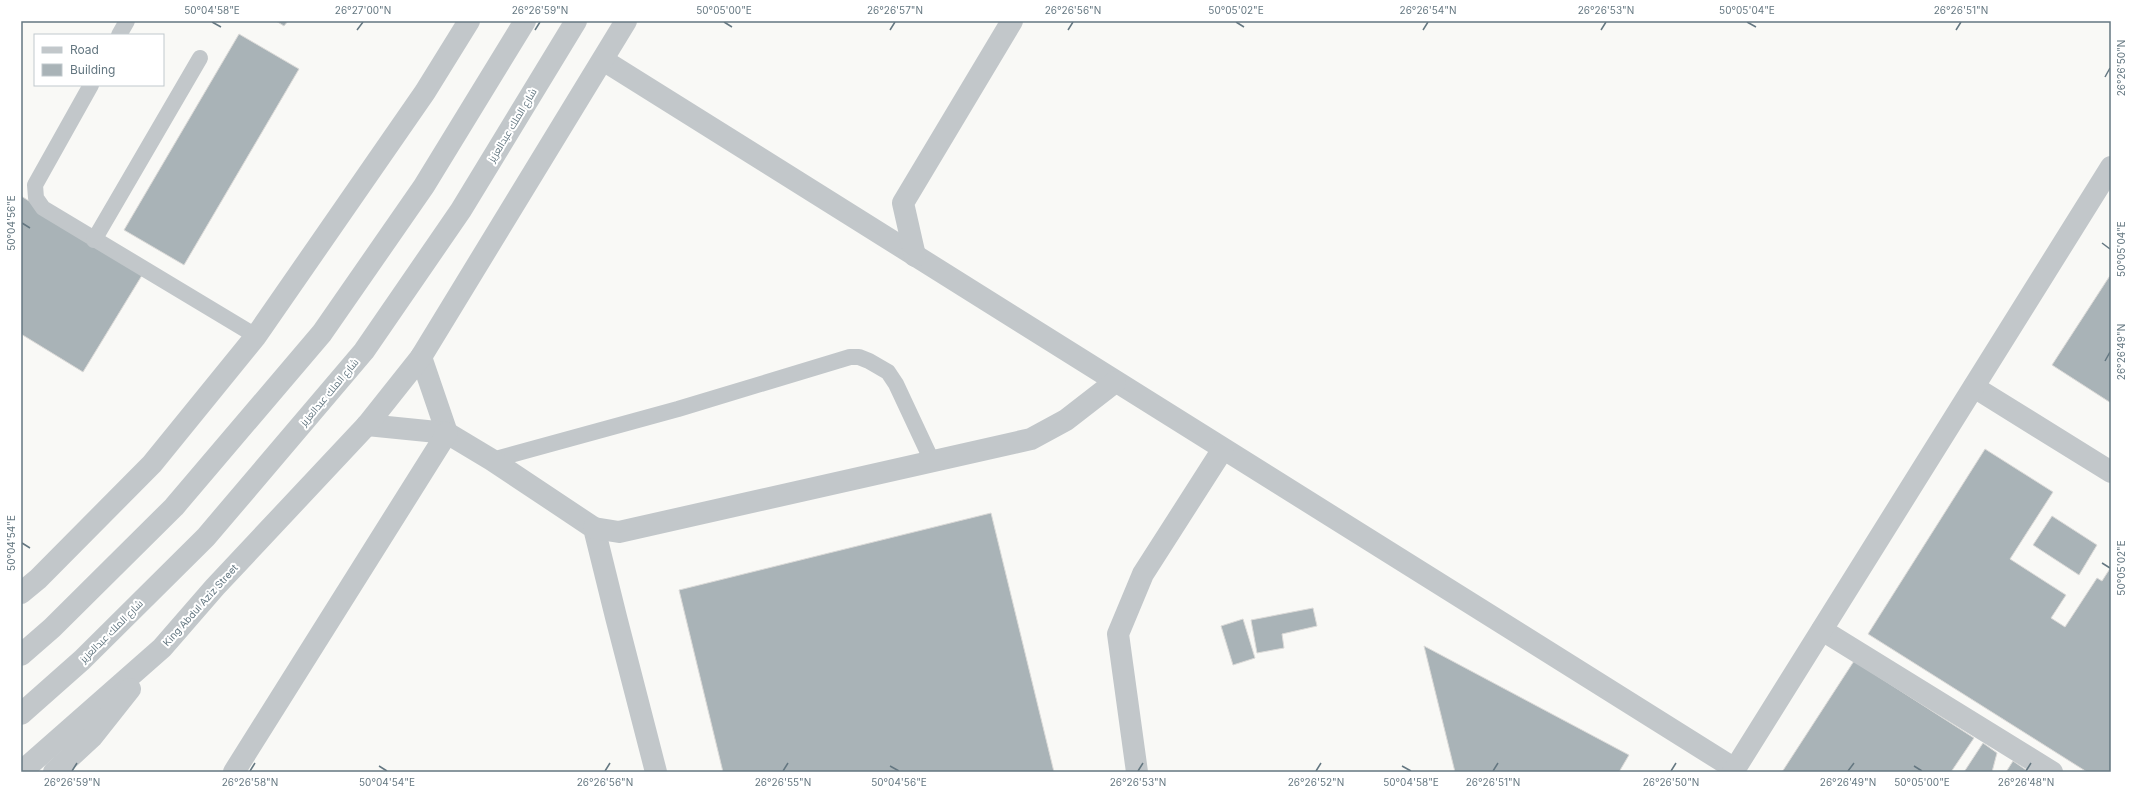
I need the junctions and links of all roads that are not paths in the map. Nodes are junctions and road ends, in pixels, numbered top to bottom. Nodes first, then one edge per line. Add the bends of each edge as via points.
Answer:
1 (127, 21) edge
2 (468, 21) edge
3 (525, 21) edge
4 (576, 21) edge
5 (626, 21) edge
6 (1012, 21) edge
7 (120, 34) edge
8 (200, 58) dead end
9 (603, 60) junction
10 (90, 86) edge
11 (2111, 167) edge
12 (94, 240) junction
13 (915, 256) junction
14 (256, 336) junction
15 (421, 357) junction
16 (1115, 382) junction
17 (1974, 387) junction
18 (367, 425) junction
19 (446, 433) junction
20 (1222, 449) junction
21 (492, 460) junction
22 (932, 461) junction
23 (2111, 472) edge
24 (594, 528) junction
25 (30, 584) edge
26 (21, 593) edge
27 (1822, 630) junction
28 (162, 648) junction
29 (21, 655) edge
30 (21, 714) edge
31 (21, 756) edge
32 (1734, 770) edge
33 (21, 772) edge
34 (54, 772) edge
35 (234, 772) edge
36 (656, 772) edge
37 (1137, 772) edge
38 (2052, 772) edge

1 - 7 lane
2 - 14 street via 425,92
3 - 29 street via 424,186 322,333 174,507 52,628
4 - 30 street, شارع الملك عبدالعزيز via 461,210 364,351 206,537 82,660
5 - 9 street
6 - 13 street via 903,203
8 - 12 lane
9 - 13 street
9 - 15 street
10 - 12 lane via 35,186 36,198 43,208
11 - 17 street
12 - 14 lane
13 - 16 street
14 - 25 street via 152,464
15 - 18 street
15 - 19 street
16 - 20 street
16 - 22 street via 1066,420 1031,438
17 - 23 street
17 - 27 street
18 - 19 street
18 - 28 street, King Abdul Aziz Street via 220,581
19 - 21 street
19 - 35 street
20 - 32 street
20 - 37 street via 1143,574 1118,634
21 - 22 lane via 855,357 869,360 888,372
21 - 24 street
22 - 24 street via 619,532
24 - 36 street
25 - 26 street
27 - 32 street
27 - 38 street
28 - 31 street via 54,734
28 - 33 street, King Abdul Aziz Street
28 - 34 street via 92,737

